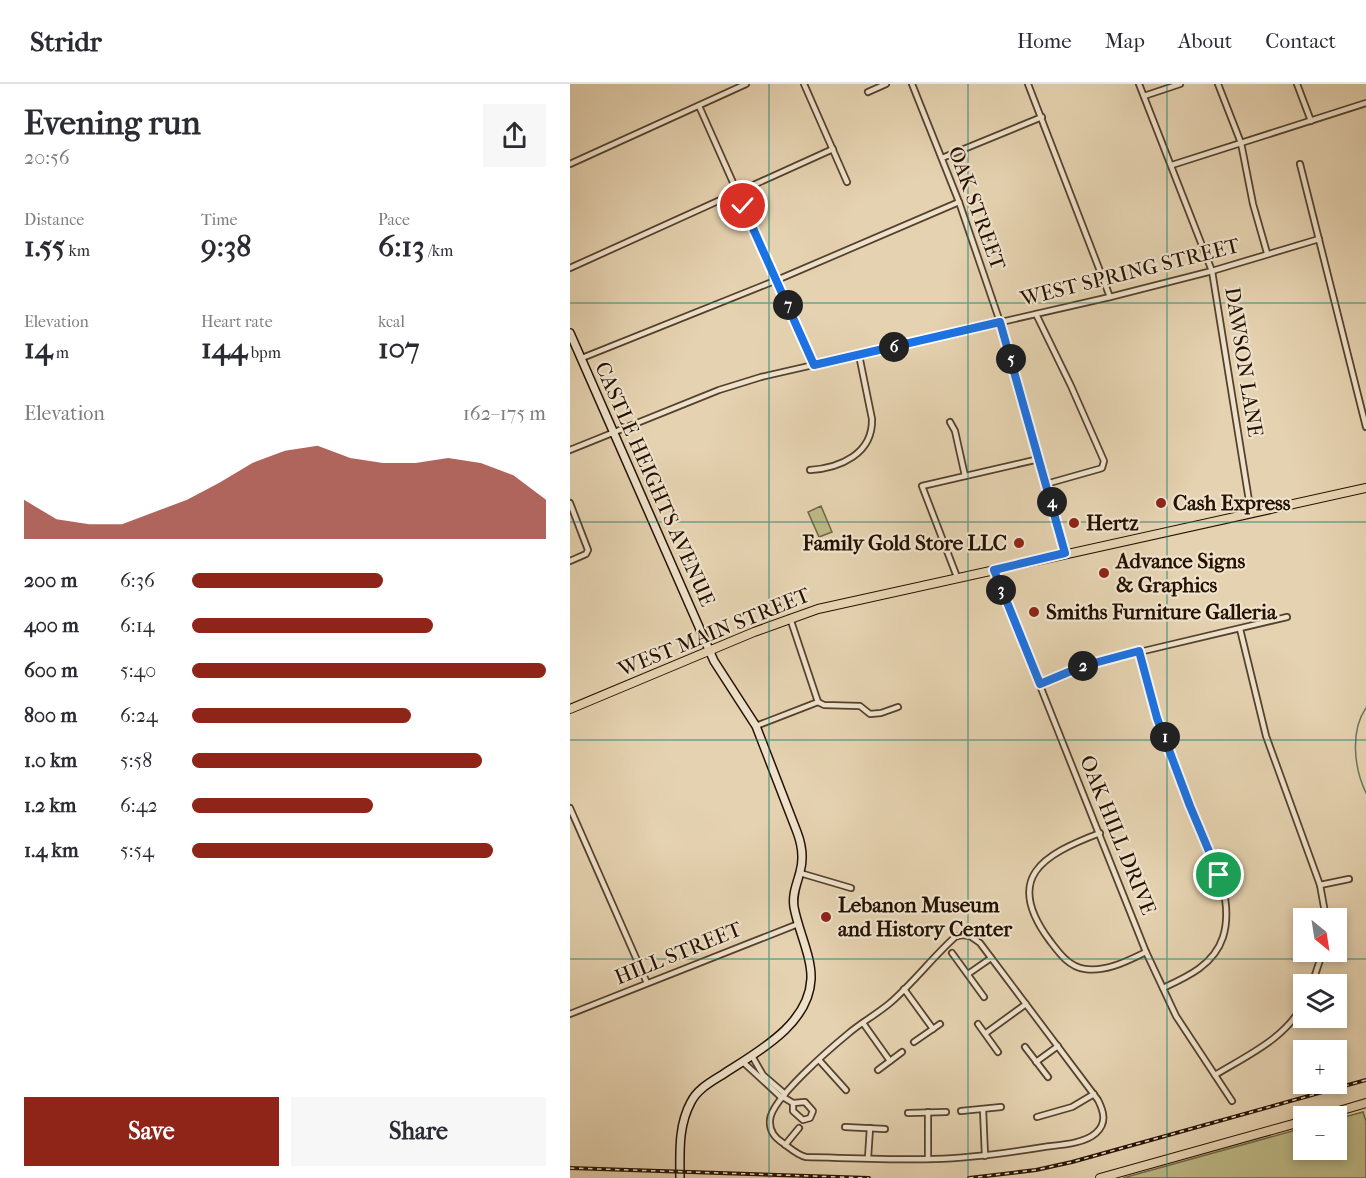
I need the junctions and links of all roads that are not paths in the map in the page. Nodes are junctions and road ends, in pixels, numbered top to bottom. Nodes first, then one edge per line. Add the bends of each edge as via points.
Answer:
1 (746, 84) edge
2 (804, 84) edge
3 (886, 84) edge
4 (912, 84) edge
5 (1028, 84) edge
6 (1139, 84) edge
7 (1179, 84) edge
8 (1218, 84) edge
9 (1297, 84) edge
10 (868, 92) dead end
11 (1144, 96) junction
12 (1366, 103) edge
13 (699, 106) junction
14 (1042, 117) junction
15 (1311, 121) junction
16 (1241, 143) junction
17 (833, 149) junction
18 (942, 158) junction
19 (570, 164) edge
20 (1300, 164) dead end
21 (1172, 165) junction
22 (847, 182) dead end
23 (737, 192) junction
24 (959, 202) junction
25 (1319, 239) junction
26 (1267, 253) junction
27 (570, 268) edge
28 (1212, 271) junction
29 (777, 280) junction
30 (1110, 297) junction
31 (1036, 314) junction
32 (1000, 322) junction
33 (570, 333) edge
34 (859, 355) junction
35 (582, 358) junction
36 (814, 365) junction
37 (950, 422) dead end
38 (1366, 428) edge
39 (615, 431) junction
40 (570, 450) edge
41 (1039, 459) junction
42 (810, 470) dead end
43 (965, 476) junction
44 (1046, 484) junction
45 (1366, 488) edge
46 (570, 504) edge
47 (1251, 513) junction
48 (1065, 553) junction
49 (570, 561) edge
50 (994, 570) junction
51 (957, 577) junction
52 (1287, 617) dead end
53 (790, 618) junction
54 (1240, 629) junction
55 (710, 649) junction
56 (1139, 651) junction
57 (1040, 684) junction
58 (818, 702) junction
59 (898, 707) dead end
60 (570, 709) edge
61 (756, 726) junction
62 (570, 808) edge
63 (1100, 833) junction
64 (800, 873) junction
65 (1349, 879) dead end
66 (1320, 885) junction
67 (851, 888) dead end
68 (1324, 908) edge
69 (798, 924) junction
70 (1146, 952) junction
71 (952, 953) dead end
72 (991, 958) junction
73 (968, 975) junction
74 (647, 983) junction
75 (1163, 988) junction
76 (904, 989) junction
77 (984, 997) dead end
78 (1026, 1004) junction
79 (570, 1014) edge
80 (1293, 1018) edge
81 (863, 1023) junction
82 (940, 1024) dead end
83 (978, 1024) dead end
84 (933, 1029) junction
85 (986, 1034) junction
86 (914, 1042) dead end
87 (1058, 1046) junction
88 (1025, 1047) dead end
89 (902, 1052) dead end
90 (998, 1052) dead end
91 (752, 1056) junction
92 (819, 1060) junction
93 (890, 1061) junction
94 (743, 1062) junction
95 (1036, 1062) junction
96 (878, 1070) dead end
97 (1215, 1075) junction
98 (1048, 1077) dead end
99 (846, 1090) dead end
100 (1094, 1094) junction
101 (784, 1096) junction
102 (1232, 1101) dead end
103 (794, 1103) junction
104 (1366, 1103) edge
105 (1001, 1107) dead end
106 (983, 1109) junction
107 (1347, 1109) edge
108 (961, 1111) dead end
109 (946, 1112) dead end
110 (908, 1113) dead end
111 (928, 1113) junction
112 (1037, 1117) dead end
113 (1293, 1124) edge
114 (845, 1127) dead end
115 (799, 1128) dead end
116 (870, 1128) junction
117 (885, 1129) dead end
118 (786, 1145) junction
119 (985, 1156) junction
120 (868, 1158) junction
121 (928, 1159) junction
122 (680, 1178) edge
123 (1100, 1178) edge

1 - 13 street
2 - 17 street
3 - 10 street
4 - 18 street, OAK STREET
5 - 14 street
6 - 11 street, DAWSON LANE
7 - 11 street
8 - 16 street
9 - 15 street
11 - 21 street, DAWSON LANE
12 - 15 street
13 - 19 street
13 - 23 street
14 - 18 street
14 - 30 street
15 - 16 street
16 - 21 street
16 - 26 street
17 - 22 street
17 - 23 street
18 - 24 street, OAK STREET
20 - 25 street
21 - 28 street, DAWSON LANE
23 - 27 street
23 - 29 street
24 - 29 street
24 - 32 street, OAK STREET
25 - 26 street, WEST SPRING STREET
25 - 38 street
26 - 28 street, WEST SPRING STREET
28 - 30 street, WEST SPRING STREET
28 - 47 street, DAWSON LANE
29 - 35 street
29 - 36 street
30 - 31 street, WEST SPRING STREET
31 - 32 street, WEST SPRING STREET
31 - 44 street via 1104,461 1102,468
32 - 34 street, WEST SPRING STREET
32 - 41 street, OAK STREET
33 - 35 street, CASTLE HEIGHTS AVENUE
34 - 36 street, WEST SPRING STREET
34 - 42 street via 872,419 868,440 849,460
35 - 39 street, CASTLE HEIGHTS AVENUE
36 - 39 street, WEST SPRING STREET via 728,387
37 - 43 street
39 - 40 street, WEST SPRING STREET
39 - 55 street, CASTLE HEIGHTS AVENUE
41 - 43 street
41 - 44 street, OAK STREET
43 - 51 street via 922,486
44 - 48 street, OAK STREET
45 - 47 main road, WEST MAIN STREET
46 - 49 street via 588,550
47 - 48 main road, WEST MAIN STREET
48 - 50 main road, WEST MAIN STREET
50 - 51 main road, WEST MAIN STREET
50 - 57 street, OAK HILL DRIVE
51 - 53 main road, WEST MAIN STREET
52 - 54 street
53 - 55 main road, WEST MAIN STREET
53 - 58 street
54 - 56 street
54 - 66 street via 1266,736
55 - 60 main road, WEST MAIN STREET
55 - 61 street, CASTLE HEIGHTS AVENUE
56 - 57 street via 1083,666
56 - 75 street via 1157,718 1219,875 1227,913 1223,936 1214,954 1195,972
57 - 63 street, OAK HILL DRIVE
58 - 59 street via 860,706 870,714
58 - 61 street
61 - 64 street, CASTLE HEIGHTS AVENUE via 801,842
62 - 74 street
63 - 70 street, OAK HILL DRIVE
63 - 70 street via 1058,850 1038,868 1030,888 1033,914 1052,944 1078,968 1106,968
64 - 67 street
64 - 69 street, CASTLE HEIGHTS AVENUE via 794,893
65 - 66 street
66 - 68 street
69 - 74 street, HILL STREET
69 - 91 street, CASTLE HEIGHTS AVENUE via 810,970 808,997 791,1024
70 - 75 street, OAK HILL DRIVE
71 - 73 street
72 - 73 street
72 - 76 street via 970,936 954,937
72 - 78 street
73 - 77 street
74 - 79 street, HILL STREET
75 - 97 street, OAK HILL DRIVE via 1176,1016
76 - 81 street
76 - 84 street
78 - 85 street
78 - 87 street
80 - 97 street via 1268,1044
81 - 92 street
81 - 93 street
82 - 84 street
83 - 85 street
84 - 86 street
85 - 90 street
87 - 95 street
87 - 100 street
88 - 95 street
89 - 93 street
91 - 94 street, CASTLE HEIGHTS AVENUE
91 - 101 street via 763,1075
92 - 99 street
92 - 101 street
93 - 96 street
94 - 101 street
94 - 122 street, CASTLE HEIGHTS AVENUE via 704,1087 691,1101 681,1133
95 - 98 street
97 - 102 street, OAK HILL DRIVE
100 - 112 street via 1072,1107
100 - 119 street via 1102,1107 1104,1122 1094,1135 1053,1146
101 - 103 street
101 - 118 street via 770,1119 772,1132
103 - 103 street via 805,1102 813,1111 810,1118 799,1118 793,1111
104 - 107 main road
105 - 106 street
106 - 108 street
106 - 119 street
109 - 111 street
110 - 111 street
111 - 121 street
113 - 123 main road
114 - 116 street
115 - 118 street
116 - 117 street
116 - 120 street
118 - 120 street via 806,1157
119 - 121 street
120 - 121 street

